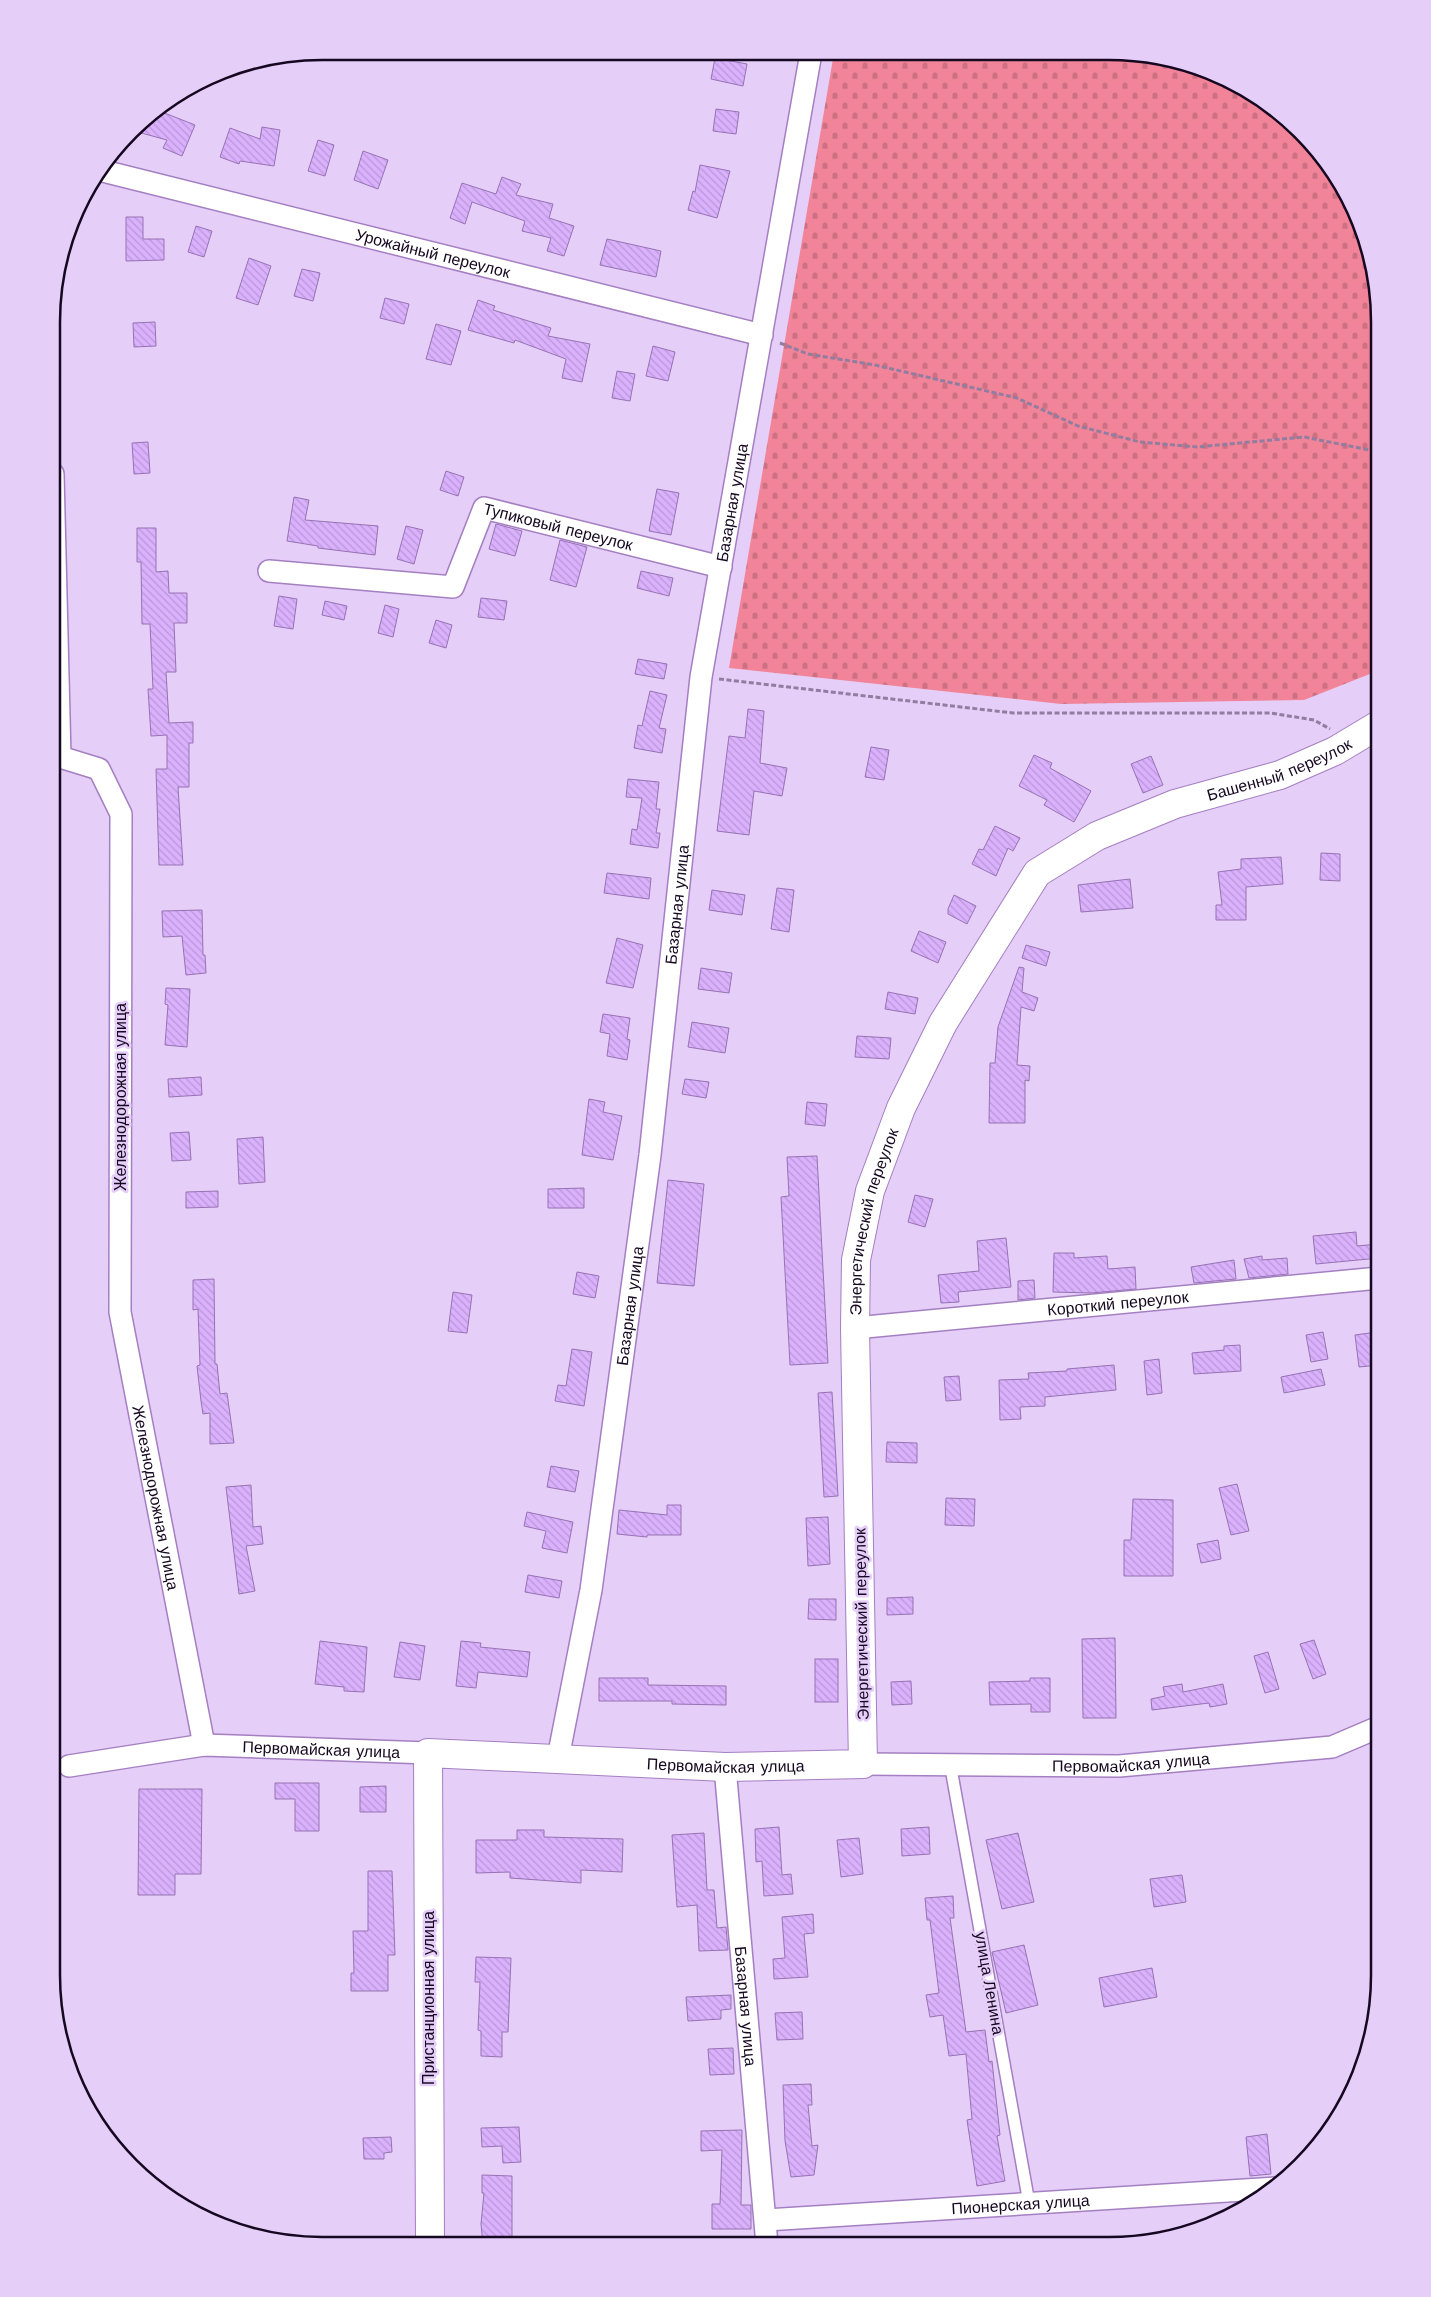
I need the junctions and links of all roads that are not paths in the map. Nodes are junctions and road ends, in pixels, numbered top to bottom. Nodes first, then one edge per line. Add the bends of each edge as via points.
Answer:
1 (810, 60) edge
2 (107, 172) edge
3 (762, 335) junction
4 (721, 567) junction
5 (269, 571) dead end
6 (1371, 729) edge
7 (60, 757) edge
8 (1175, 804) joint
9 (1371, 1279) edge
10 (855, 1328) junction
11 (1371, 1730) edge
12 (204, 1745) junction
13 (428, 1753) junction
14 (558, 1758) junction
15 (863, 1764) junction
16 (950, 1764) junction
17 (69, 1766) dead end
18 (725, 1767) junction
19 (1260, 2189) edge
20 (1029, 2203) junction
21 (766, 2220) junction
22 (430, 2237) edge
23 (767, 2237) edge

1 - 3 street, Базарная улица
2 - 3 street, Урожайный переулок
3 - 4 street, Базарная улица
4 - 5 street, Тупиковый переулок via 484,508 453,587
4 - 14 street, Базарная улица via 701,676 650,1155 590,1590
6 - 8 street, Башенный переулок via 1335,751 1280,775
7 - 12 street, Железнодорожная улица via 99,769 121,814 120,1312
8 - 10 street, Энергетический переулок via 1097,836 1036,873 943,1023 901,1108 870,1191 856,1260
9 - 10 street, Короткий переулок
10 - 15 street, Энергетический переулок
11 - 16 street, Первомайская улица via 1332,1747 1119,1766
12 - 13 street, Первомайская улица
12 - 17 street, Первомайская улица
13 - 14 street, Первомайская улица
13 - 22 street, Пристанционная улица
14 - 18 street, Первомайская улица
15 - 16 street, Первомайская улица
15 - 18 street, Первомайская улица
16 - 20 lane, улица Ленина
18 - 21 street, Базарная улица
19 - 20 street, Пионерская улица
20 - 21 street, Пионерская улица
21 - 23 street, Базарная улица

